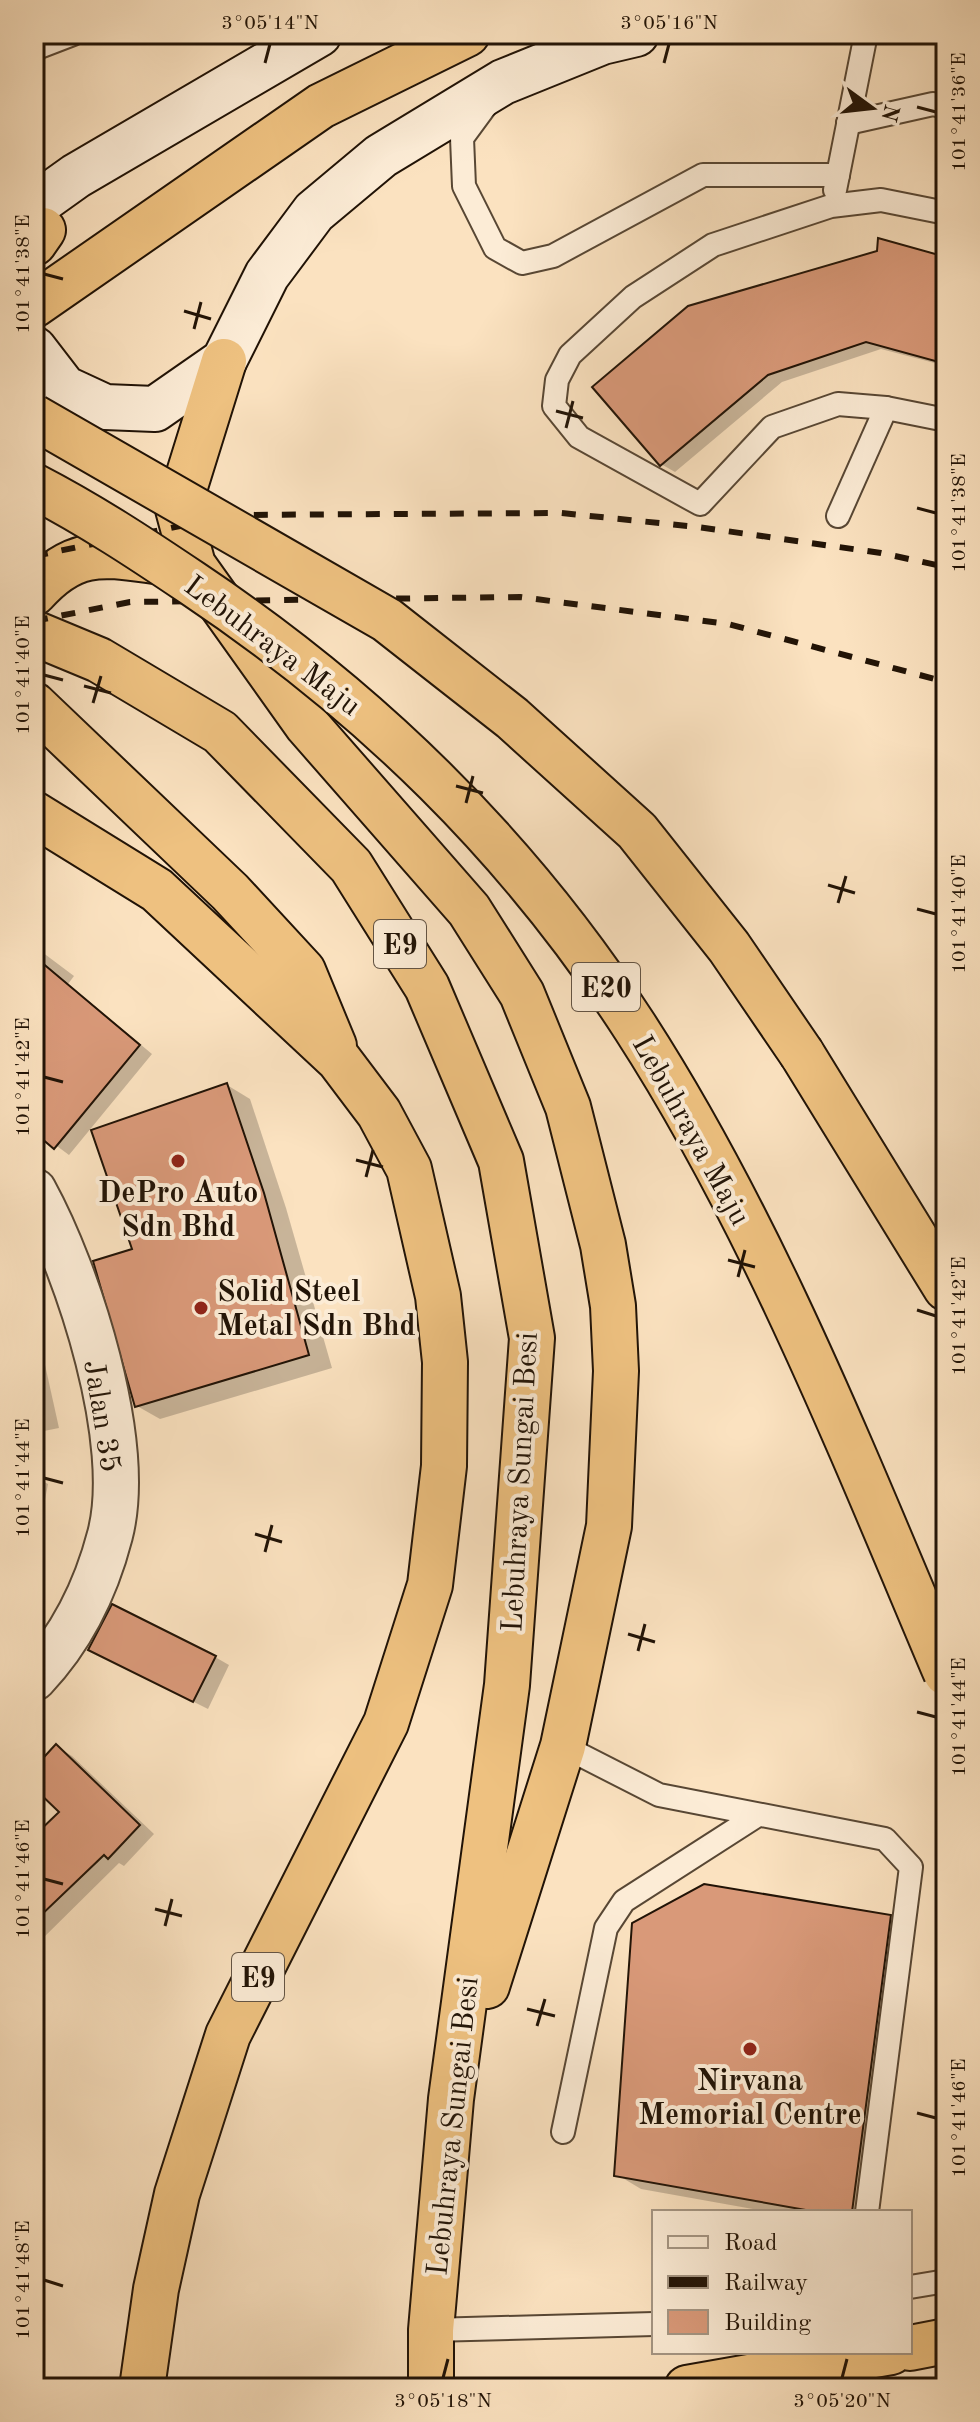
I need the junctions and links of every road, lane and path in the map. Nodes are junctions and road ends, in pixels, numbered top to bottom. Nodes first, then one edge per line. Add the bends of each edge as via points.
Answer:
1 (73, 34) edge
2 (319, 34) edge
3 (467, 34) edge
4 (636, 34) edge
5 (866, 34) edge
6 (34, 49) edge
7 (503, 82) junction
8 (946, 107) edge
9 (848, 123) junction
10 (838, 175) junction
11 (831, 206) junction
12 (946, 213) edge
13 (36, 226) edge
14 (34, 305) edge
15 (34, 349) edge
16 (224, 361) junction
17 (886, 408) junction
18 (34, 417) edge
19 (946, 420) edge
20 (34, 486) edge
21 (838, 516) dead end
22 (193, 565) junction
23 (34, 593) edge
24 (34, 633) edge
25 (34, 705) edge
26 (34, 814) edge
27 (339, 1060) junction
28 (34, 1191) edge
29 (946, 1288) edge
30 (946, 1673) edge
31 (34, 1678) edge
32 (563, 1746) junction
33 (758, 1815) junction
34 (451, 2099) junction
35 (563, 2132) dead end
36 (867, 2210) edge
37 (946, 2281) edge
38 (912, 2287) edge
39 (652, 2324) edge
40 (431, 2330) junction
41 (946, 2341) edge
42 (912, 2348) edge
43 (880, 2354) edge
44 (142, 2388) edge
45 (431, 2388) edge
46 (687, 2388) edge

1 - 6 lane
2 - 13 main road via 76,176
3 - 14 highway via 321,106
4 - 7 main road via 602,42
5 - 9 lane
7 - 10 lane via 462,138 464,186 495,248 522,263 553,256 703,175
7 - 16 main road via 381,156 314,212 267,275
8 - 9 lane via 933,104
9 - 10 lane
10 - 11 lane
11 - 12 lane via 881,200
11 - 17 lane via 713,245 633,297 570,355 557,380 554,406 579,437 700,504 772,427 838,404
15 - 16 main road via 64,388 105,407 155,409
16 - 22 highway via 178,509
17 - 19 lane
17 - 21 lane
18 - 29 highway, bridge via 387,620 512,718 637,831 729,947 802,1054
20 - 30 highway, Lebuhraya Maju / E20, bridge via 92,516 311,668 456,798 512,861 635,1027 703,1146 762,1257
22 - 23 highway via 93,554 54,570
22 - 32 highway via 307,725 469,910 522,994 568,1107 603,1245 616,1371 609,1526
24 - 34 highway, Lebuhraya Sungai Besi / E9 via 99,660 220,732 351,866 427,987 501,1161 532,1338 507,1685
25 - 27 highway via 230,892 303,971
26 - 27 highway, E9 via 157,890
27 - 44 highway, E9 via 379,1113 409,1169 438,1296 447,1426 430,1585 386,1723 228,2035 177,2194
28 - 31 main road, Jalan 35 via 79,1295 103,1382 116,1467 111,1534 78,1622
32 - 33 lane via 659,1795
32 - 34 highway
33 - 35 lane via 624,1901 606,1928
33 - 36 lane via 885,1839 911,1867
34 - 40 highway, Lebuhraya Sungai Besi / E9
37 - 38 lane
39 - 40 lane
40 - 45 highway, Lebuhraya Sungai Besi / E9
41 - 42 highway
43 - 46 highway

